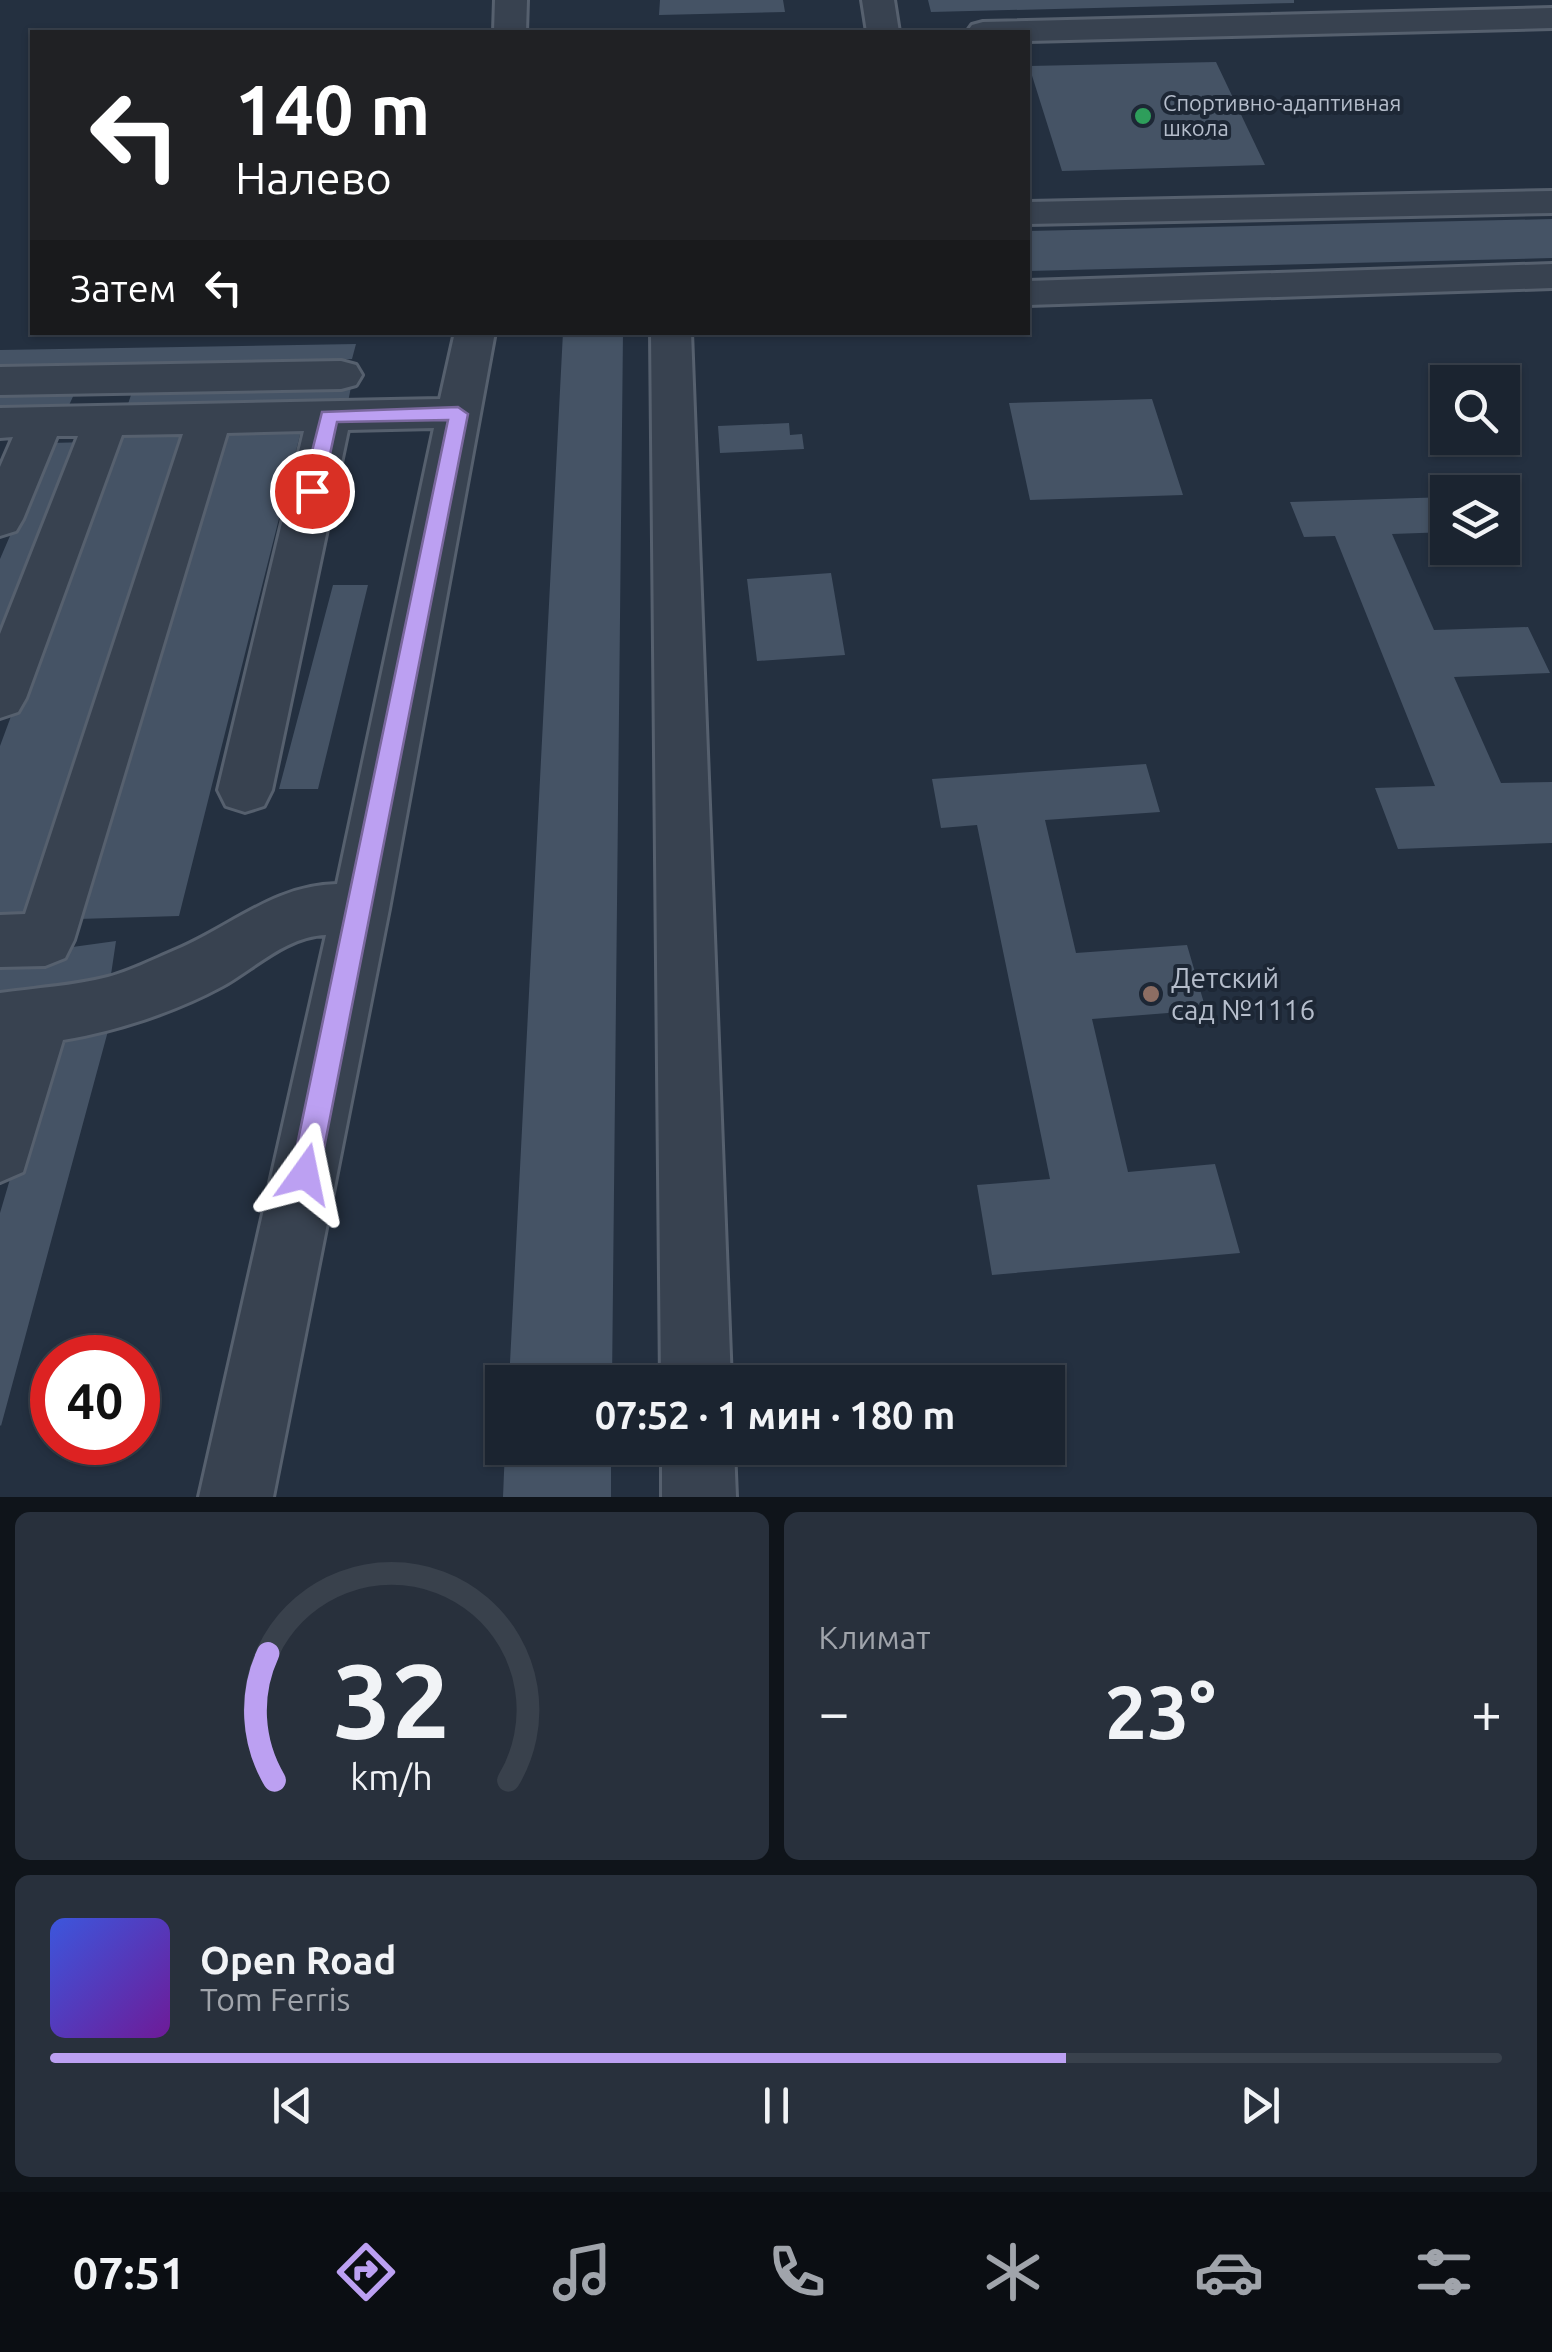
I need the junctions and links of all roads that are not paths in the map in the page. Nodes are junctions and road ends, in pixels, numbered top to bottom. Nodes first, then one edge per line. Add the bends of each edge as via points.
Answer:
1 (511, 0) edge
2 (878, 0) edge
3 (1552, 18) edge
4 (510, 30) edge
5 (883, 30) edge
6 (1030, 31) edge
7 (1552, 202) edge
8 (1030, 213) edge
9 (1552, 276) edge
10 (1030, 292) edge
11 (473, 335) edge
12 (671, 335) edge
13 (0, 380) edge
14 (335, 396) junction
15 (458, 414) junction
16 (209, 419) junction
17 (106, 421) junction
18 (21, 423) edge
19 (0, 519) edge
20 (0, 698) edge
21 (245, 790) dead end
22 (360, 910) junction
23 (0, 941) edge
24 (20, 1018) edge
25 (0, 1150) edge
26 (696, 1365) edge
27 (698, 1465) edge
28 (236, 1497) edge
29 (699, 1497) edge

1 - 4 street
2 - 5 street
3 - 6 street
7 - 8 street
9 - 10 street
11 - 15 street
12 - 26 street
13 - 14 street
14 - 15 street
14 - 16 street
14 - 21 street
15 - 22 street
16 - 17 street
16 - 23 street via 45,940
17 - 18 street
17 - 20 street
18 - 19 street
22 - 24 street via 308,910 200,968 108,1005
22 - 28 street
24 - 25 street
27 - 29 street

